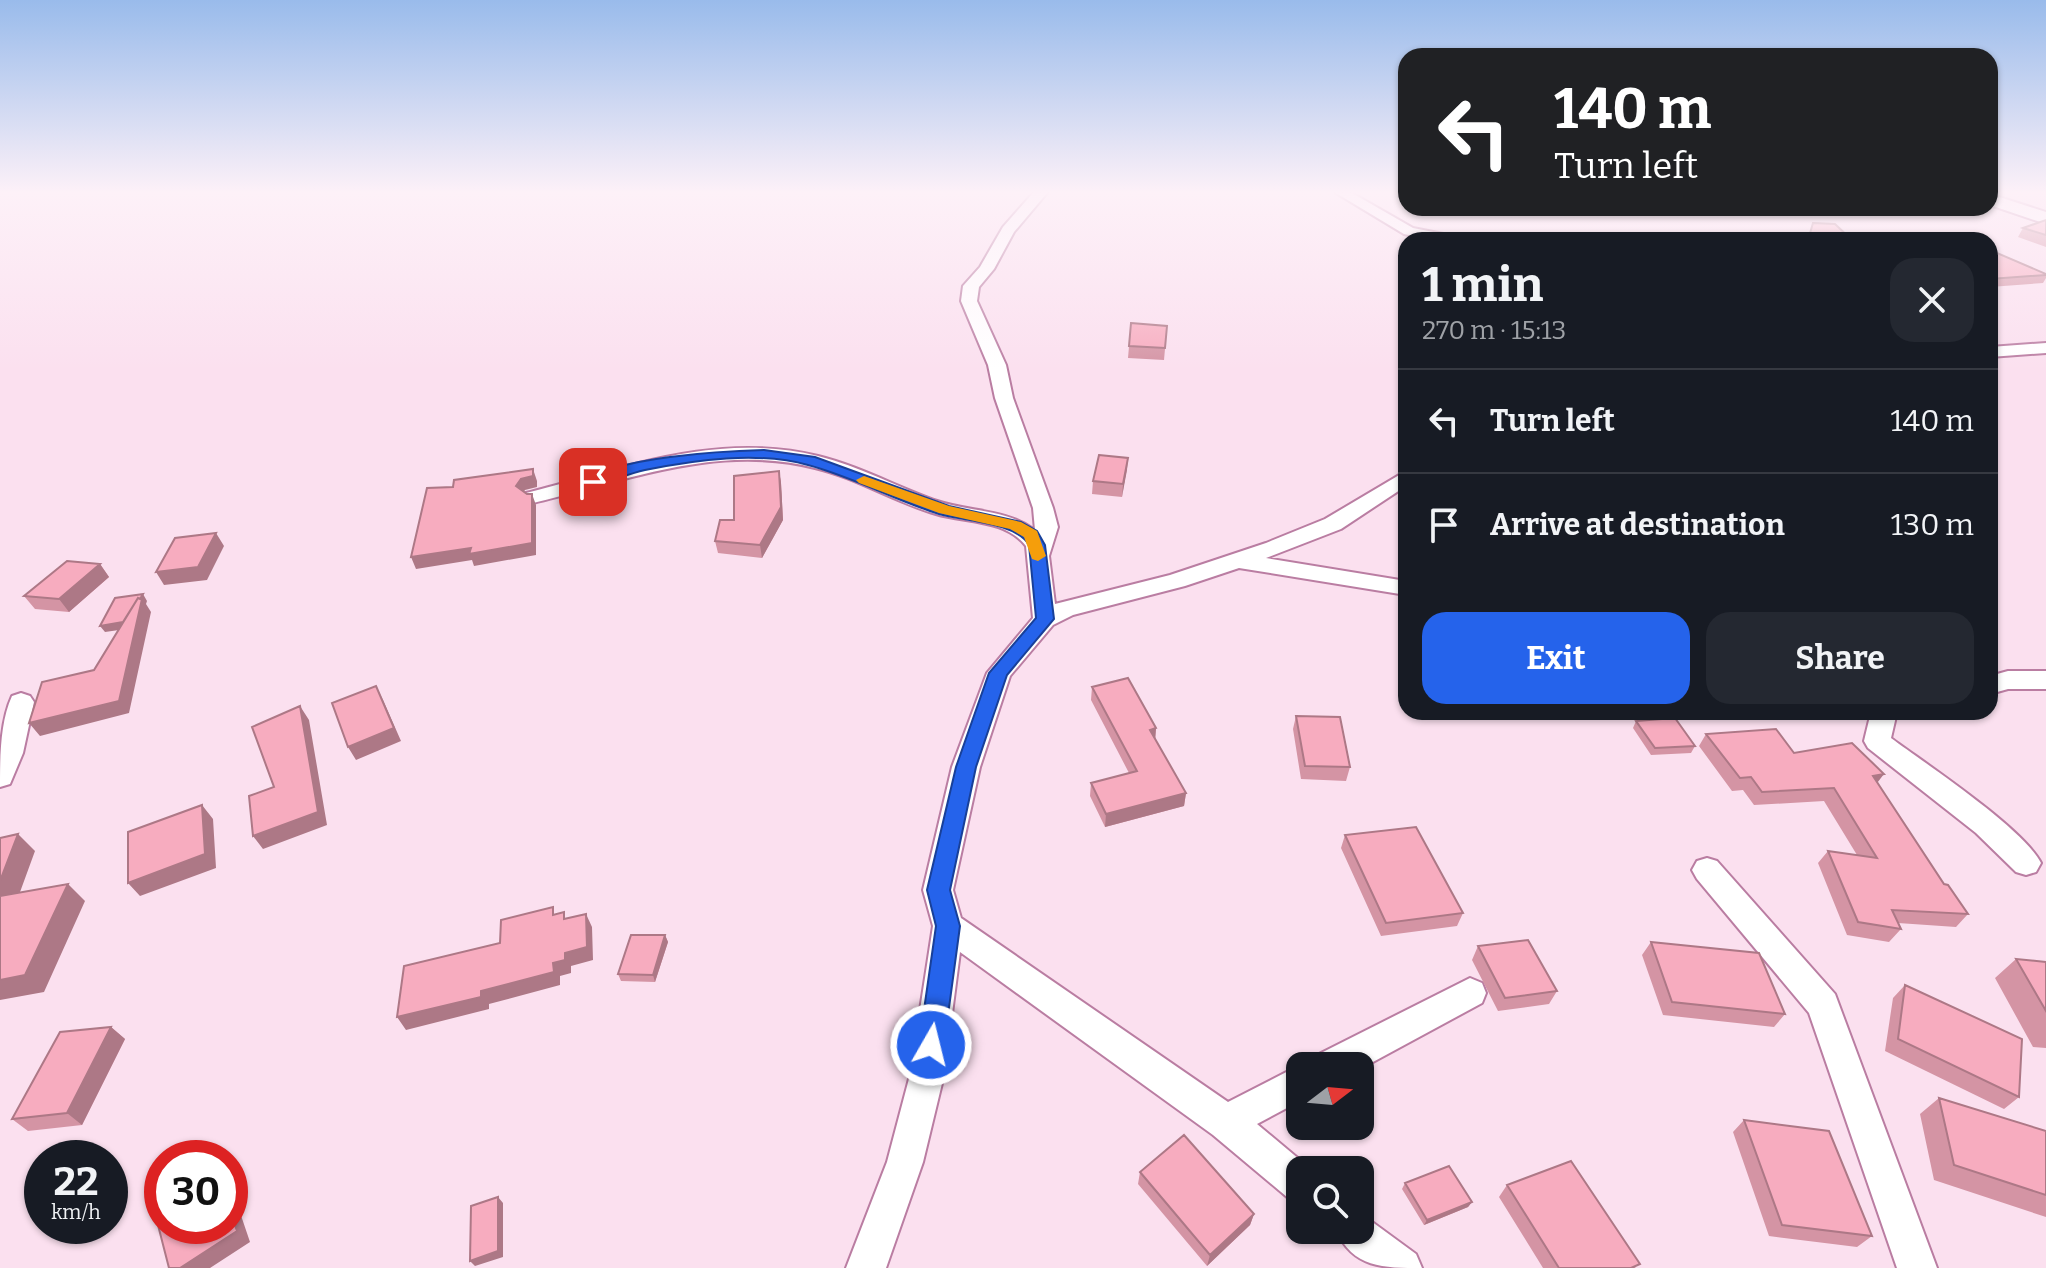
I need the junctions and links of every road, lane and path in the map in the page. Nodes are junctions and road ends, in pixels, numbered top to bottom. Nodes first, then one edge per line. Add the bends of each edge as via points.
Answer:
1 (995, 252) edge
2 (2046, 348) edge
3 (1998, 351) edge
4 (1398, 482) edge
5 (533, 497) edge
6 (1038, 556) junction
7 (1237, 560) junction
8 (1398, 587) edge
9 (1045, 619) junction
10 (2046, 680) edge
11 (1998, 683) edge
12 (21, 702) dead end
13 (1882, 720) edge
14 (0, 777) edge
15 (2026, 863) dead end
16 (1707, 870) dead end
17 (948, 926) junction
18 (1470, 993) dead end
19 (1358, 1052) edge
20 (1286, 1090) edge
21 (1226, 1122) junction
22 (1286, 1172) edge
23 (1372, 1244) edge
24 (866, 1268) edge
25 (1402, 1268) edge
26 (1917, 1268) edge

1 - 6 street via 971,286 969,301 997,365 1043,508 1047,527
2 - 3 street
4 - 7 street via 1333,524
5 - 6 street via 640,467 711,456 809,460 944,510 1015,526 1031,535
6 - 9 street
7 - 8 street
7 - 9 street
9 - 17 street via 999,673 966,767 938,890
10 - 11 street
12 - 14 street
13 - 15 street via 1877,741 1975,816
16 - 26 street via 1823,1005
17 - 21 street
17 - 24 street via 927,1075 905,1162
18 - 19 street
20 - 21 street
21 - 22 street
23 - 25 street

